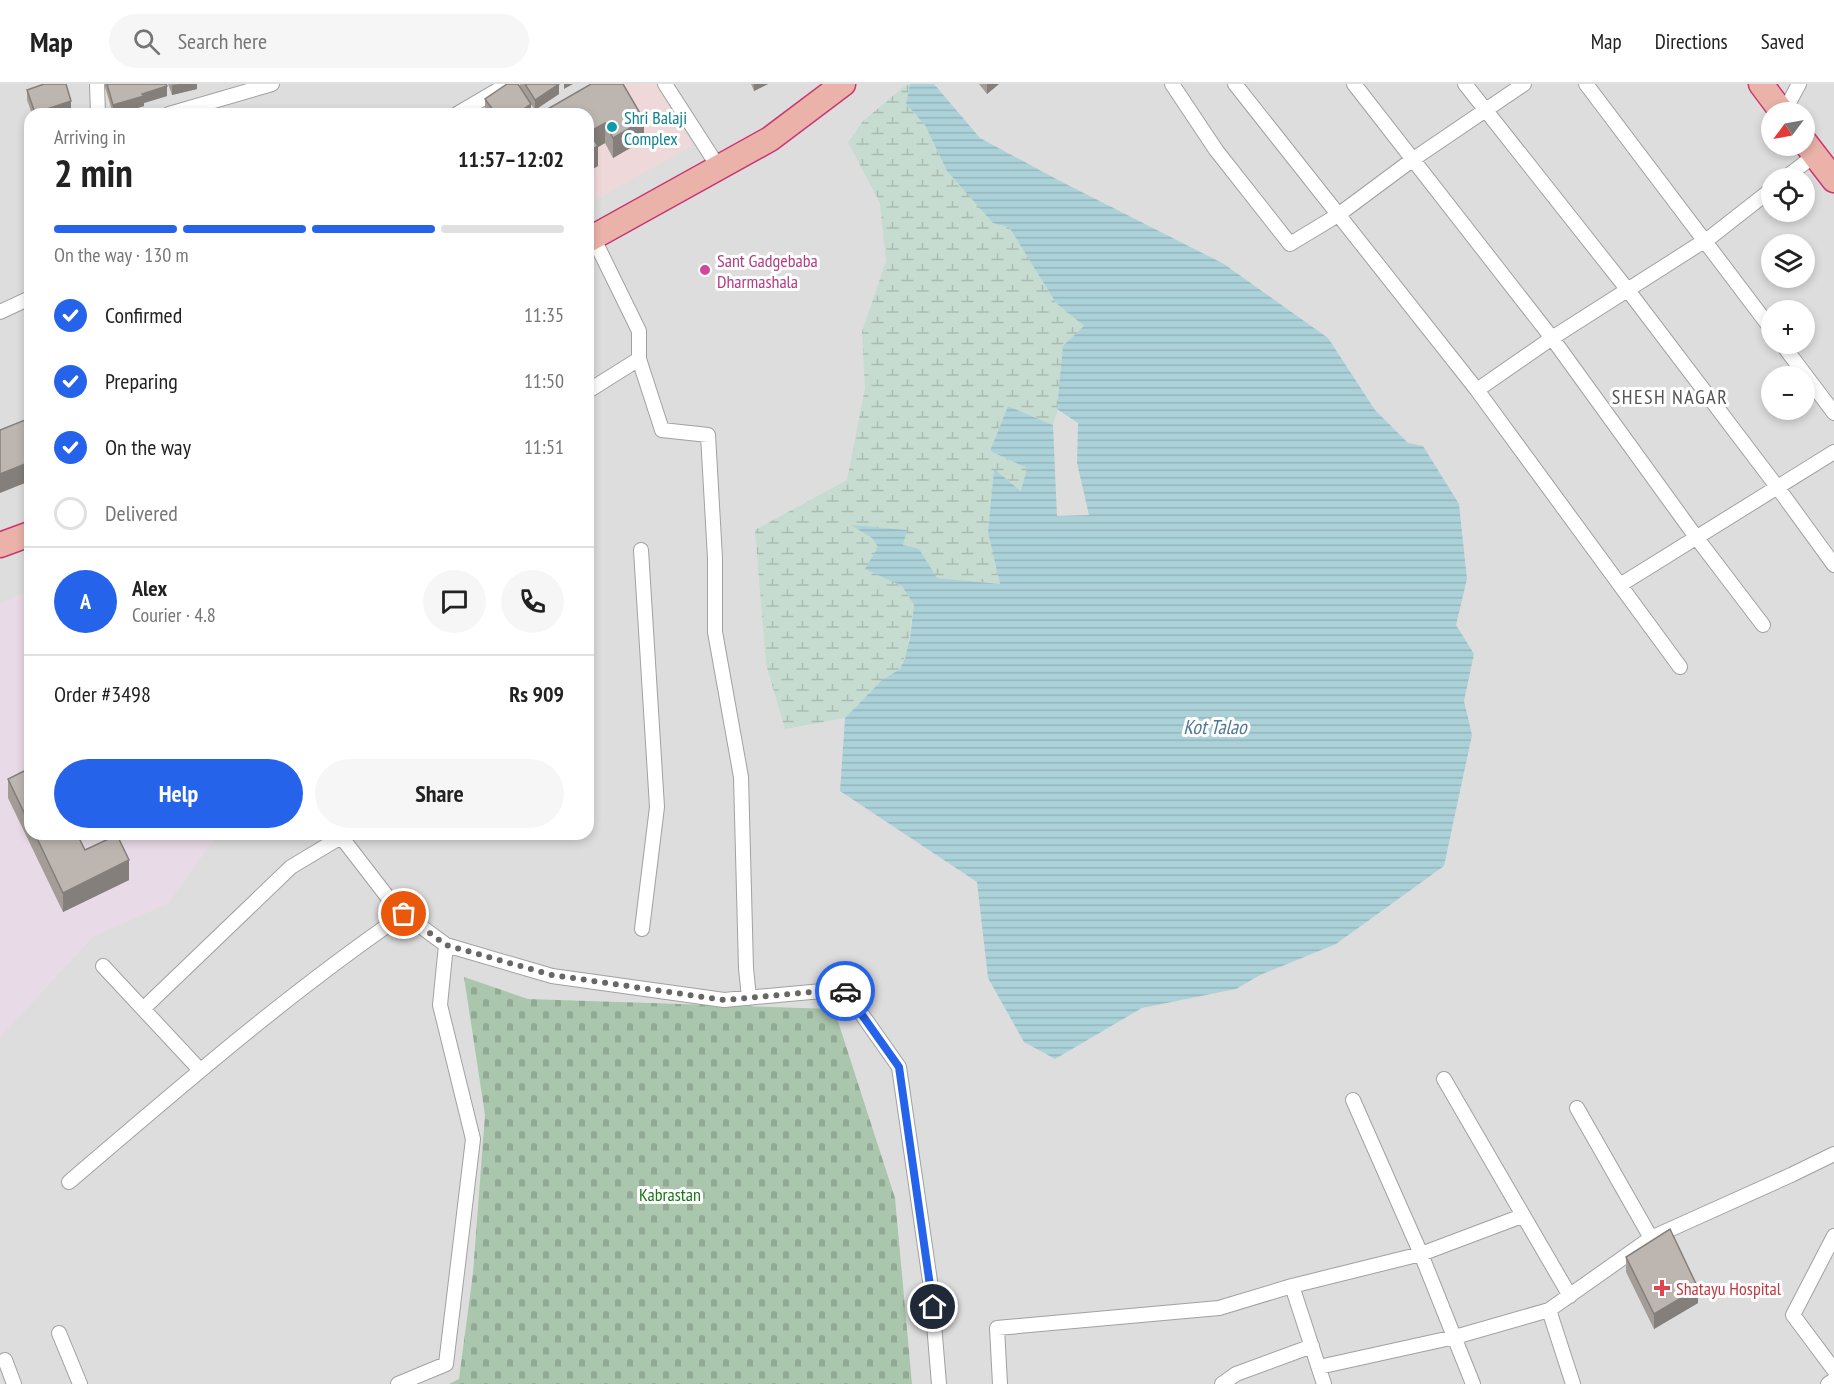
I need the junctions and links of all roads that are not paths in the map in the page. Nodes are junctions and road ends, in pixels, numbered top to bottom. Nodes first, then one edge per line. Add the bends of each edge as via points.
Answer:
1 (97, 84) edge
2 (272, 84) edge
3 (508, 84) edge
4 (664, 84) edge
5 (843, 84) edge
6 (1172, 84) edge
7 (1235, 84) edge
8 (1354, 84) edge
9 (1464, 84) edge
10 (1524, 84) edge
11 (1586, 84) edge
12 (1761, 84) edge
13 (1799, 84) edge
14 (1775, 102) edge
15 (1789, 102) edge
16 (98, 108) edge
17 (190, 108) edge
18 (468, 108) edge
19 (1485, 111) junction
20 (1815, 155) edge
21 (1803, 156) edge
22 (1412, 160) junction
23 (719, 168) junction
24 (1793, 168) edge
25 (1834, 180) edge
26 (1761, 197) edge
27 (1338, 215) junction
28 (594, 237) edge
29 (1704, 240) junction
30 (594, 245) edge
31 (1627, 289) junction
32 (24, 301) edge
33 (0, 312) edge
34 (1761, 315) edge
35 (1552, 338) junction
36 (1790, 354) edge
37 (639, 359) junction
38 (594, 388) edge
39 (1477, 390) junction
40 (1834, 413) edge
41 (1834, 452) edge
42 (1778, 488) junction
43 (24, 536) edge
44 (1696, 537) junction
45 (0, 545) edge
46 (641, 550) dead end
47 (1834, 566) edge
48 (1620, 585) junction
49 (1764, 625) dead end
50 (1680, 667) dead end
51 (332, 840) edge
52 (344, 840) edge
53 (404, 914) junction
54 (642, 929) dead end
55 (446, 945) junction
56 (103, 966) dead end
57 (749, 998) junction
58 (143, 1009) junction
59 (200, 1070) junction
60 (1444, 1079) dead end
61 (1353, 1100) dead end
62 (1577, 1108) dead end
63 (1834, 1154) edge
64 (69, 1182) dead end
65 (1522, 1216) junction
66 (1834, 1237) edge
67 (1651, 1238) junction
68 (1421, 1254) junction
69 (1292, 1286) junction
70 (1570, 1296) junction
71 (1549, 1310) junction
72 (59, 1333) dead end
73 (1455, 1337) junction
74 (1312, 1346) junction
75 (5, 1360) dead end
76 (1318, 1367) junction
77 (1834, 1370) edge
78 (1834, 1380) edge
79 (14, 1384) edge
80 (80, 1384) edge
81 (398, 1384) edge
82 (939, 1384) edge
83 (1000, 1384) edge
84 (1222, 1384) edge
85 (1324, 1384) edge
86 (1473, 1384) edge
87 (1573, 1384) edge
88 (1828, 1384) edge

1 - 16 street
2 - 17 street
3 - 18 street
4 - 23 street
5 - 23 highway via 771,139
6 - 27 street via 1216,150 1290,244
7 - 27 street
8 - 22 street
9 - 19 street
10 - 19 street
11 - 29 street
12 - 14 highway
13 - 15 street
19 - 22 street
19 - 31 street
20 - 25 highway
21 - 24 street
22 - 27 street
22 - 35 street
23 - 28 highway
26 - 29 street
27 - 39 street
29 - 31 street
29 - 34 street
30 - 37 street via 639,331
31 - 35 street
31 - 42 street
32 - 33 street
35 - 39 street
35 - 44 street
36 - 40 street
37 - 38 street
37 - 57 street via 662,430 708,435 715,632 741,777
39 - 48 street
41 - 42 street
42 - 44 street
42 - 47 street
43 - 45 highway
44 - 48 street
44 - 49 street
46 - 54 street via 657,807
48 - 50 street
51 - 58 street via 291,867
52 - 53 street
53 - 55 street
53 - 59 street via 298,991
55 - 57 street via 552,975 724,1000
55 - 81 street via 440,1005 473,1139 446,1364
56 - 58 street
57 - 82 street via 844,989 899,1067 931,1288
58 - 59 street
59 - 64 street
60 - 65 street
61 - 68 street
62 - 67 street
63 - 67 street
65 - 68 street
65 - 70 street
66 - 77 street via 1793,1315
67 - 70 street
68 - 69 street
68 - 73 street
69 - 74 street
69 - 83 street via 1219,1308 997,1328
70 - 71 street
71 - 73 street
71 - 87 street
72 - 80 street
73 - 76 street
73 - 86 street
74 - 76 street
74 - 84 street via 1236,1374
75 - 79 street
76 - 85 street
78 - 88 street

